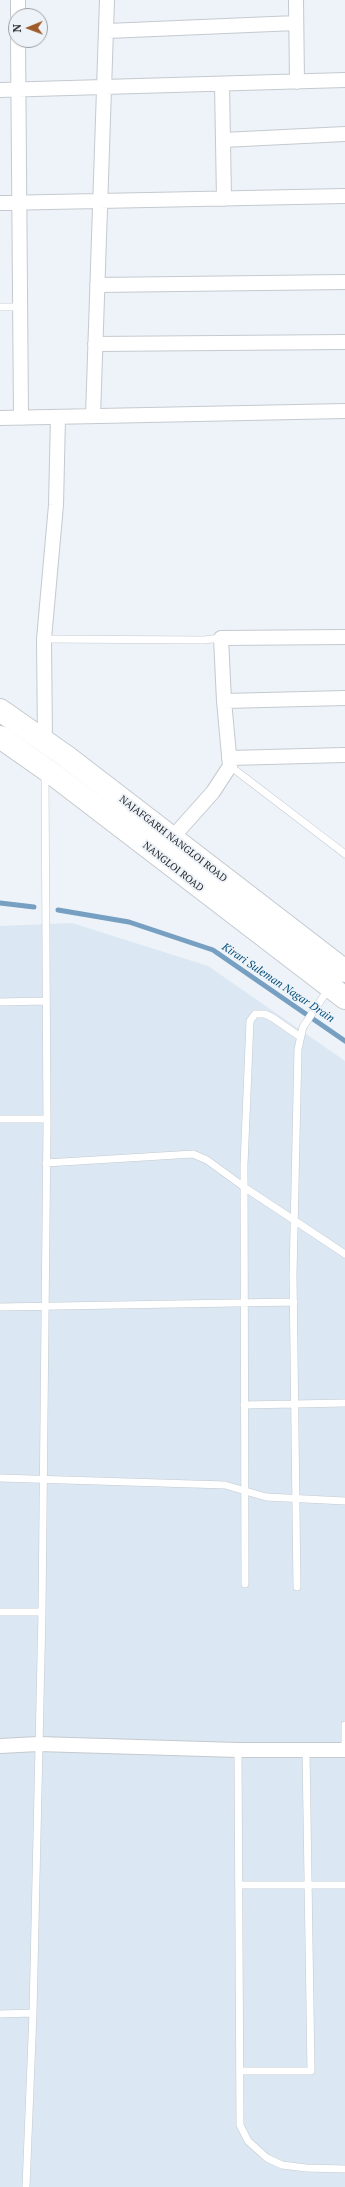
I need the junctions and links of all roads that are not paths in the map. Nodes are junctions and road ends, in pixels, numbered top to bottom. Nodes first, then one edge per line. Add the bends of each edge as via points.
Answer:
1 (107, 0) edge
2 (296, 0) edge
3 (296, 23) junction
4 (107, 31) junction
5 (18, 48) edge
6 (345, 80) edge
7 (297, 82) junction
8 (222, 84) junction
9 (104, 86) junction
10 (0, 90) edge
11 (18, 90) junction
12 (345, 134) edge
13 (223, 140) junction
14 (345, 196) edge
15 (224, 199) junction
16 (99, 202) junction
17 (0, 203) edge
18 (20, 203) junction
19 (345, 282) edge
20 (97, 285) junction
21 (0, 307) edge
22 (20, 307) junction
23 (345, 342) edge
24 (95, 344) junction
25 (345, 411) edge
26 (94, 416) junction
27 (58, 417) junction
28 (0, 418) edge
29 (21, 418) junction
30 (345, 637) edge
31 (222, 638) junction
32 (44, 640) junction
33 (345, 698) edge
34 (224, 701) junction
35 (0, 710) edge
36 (0, 737) edge
37 (45, 755) junction
38 (345, 755) edge
39 (229, 762) junction
40 (172, 838) junction
41 (345, 854) edge
42 (345, 970) edge
43 (338, 992) edge
44 (46, 1001) junction
45 (0, 1002) edge
46 (300, 1036) junction
47 (0, 1119) edge
48 (47, 1119) junction
49 (46, 1163) junction
50 (244, 1187) junction
51 (294, 1219) junction
52 (345, 1254) edge
53 (294, 1302) junction
54 (244, 1303) junction
55 (45, 1306) junction
56 (0, 1307) edge
57 (295, 1403) junction
58 (345, 1403) edge
59 (244, 1405) junction
60 (0, 1478) edge
61 (44, 1479) junction
62 (244, 1492) junction
63 (295, 1500) junction
64 (345, 1501) edge
65 (245, 1584) dead end
66 (297, 1587) dead end
67 (0, 1612) edge
68 (42, 1612) junction
69 (345, 1725) edge
70 (38, 1744) junction
71 (0, 1746) edge
72 (238, 1750) junction
73 (306, 1750) junction
74 (345, 1750) edge
75 (239, 1885) junction
76 (345, 1885) edge
77 (308, 1886) junction
78 (0, 2014) edge
79 (33, 2014) junction
80 (240, 2071) junction
81 (345, 2168) edge
82 (26, 2187) edge

1 - 4 street
2 - 3 street
3 - 4 street
3 - 7 street
4 - 9 street
5 - 11 street
6 - 7 street
7 - 8 street
8 - 9 street
8 - 13 street
9 - 11 street
9 - 16 street
10 - 11 street
11 - 18 street
12 - 13 street
13 - 15 street
14 - 15 street
15 - 16 street
16 - 18 street
16 - 20 street
17 - 18 street
18 - 22 street
19 - 20 street
20 - 24 street
21 - 22 lane
22 - 29 street
23 - 24 street
24 - 26 street
25 - 26 street
26 - 27 street
27 - 29 street
27 - 32 street via 56,505
28 - 29 street
30 - 31 street
31 - 32 lane
31 - 34 street
32 - 37 street
33 - 34 street
34 - 39 street
35 - 37 main road, NAJAFGARH NANGLOI ROAD
36 - 37 main road, NANGLOI ROAD
37 - 40 main road, NAJAFGARH NANGLOI ROAD
37 - 43 main road, NANGLOI ROAD
37 - 44 lane
38 - 39 street
39 - 40 street via 213,792
39 - 41 lane
40 - 42 main road, NAJAFGARH NANGLOI ROAD
43 - 46 lane via 317,1005
44 - 45 lane
44 - 48 lane
46 - 50 lane via 264,1014 255,1014 250,1021
46 - 51 lane
47 - 48 lane
48 - 49 lane
49 - 50 lane via 193,1154 207,1160
49 - 55 lane
50 - 51 lane
50 - 54 lane
51 - 52 lane
51 - 53 lane
53 - 54 lane
53 - 57 lane
54 - 55 lane
54 - 59 lane
55 - 56 lane
55 - 61 lane
57 - 58 lane
57 - 59 lane
57 - 63 lane
59 - 62 lane
60 - 61 lane
61 - 62 lane via 226,1485
61 - 68 lane
62 - 63 lane
62 - 65 lane
63 - 64 lane
63 - 66 lane
67 - 68 lane
68 - 70 lane
69 - 74 lane
70 - 71 street
70 - 72 street
70 - 79 lane
72 - 73 street
72 - 75 lane
73 - 74 street
73 - 77 lane
75 - 77 lane
75 - 80 lane
76 - 77 lane
77 - 80 lane via 311,2071
78 - 79 lane
79 - 82 lane
80 - 81 lane via 240,2126 248,2141 267,2158 282,2165

